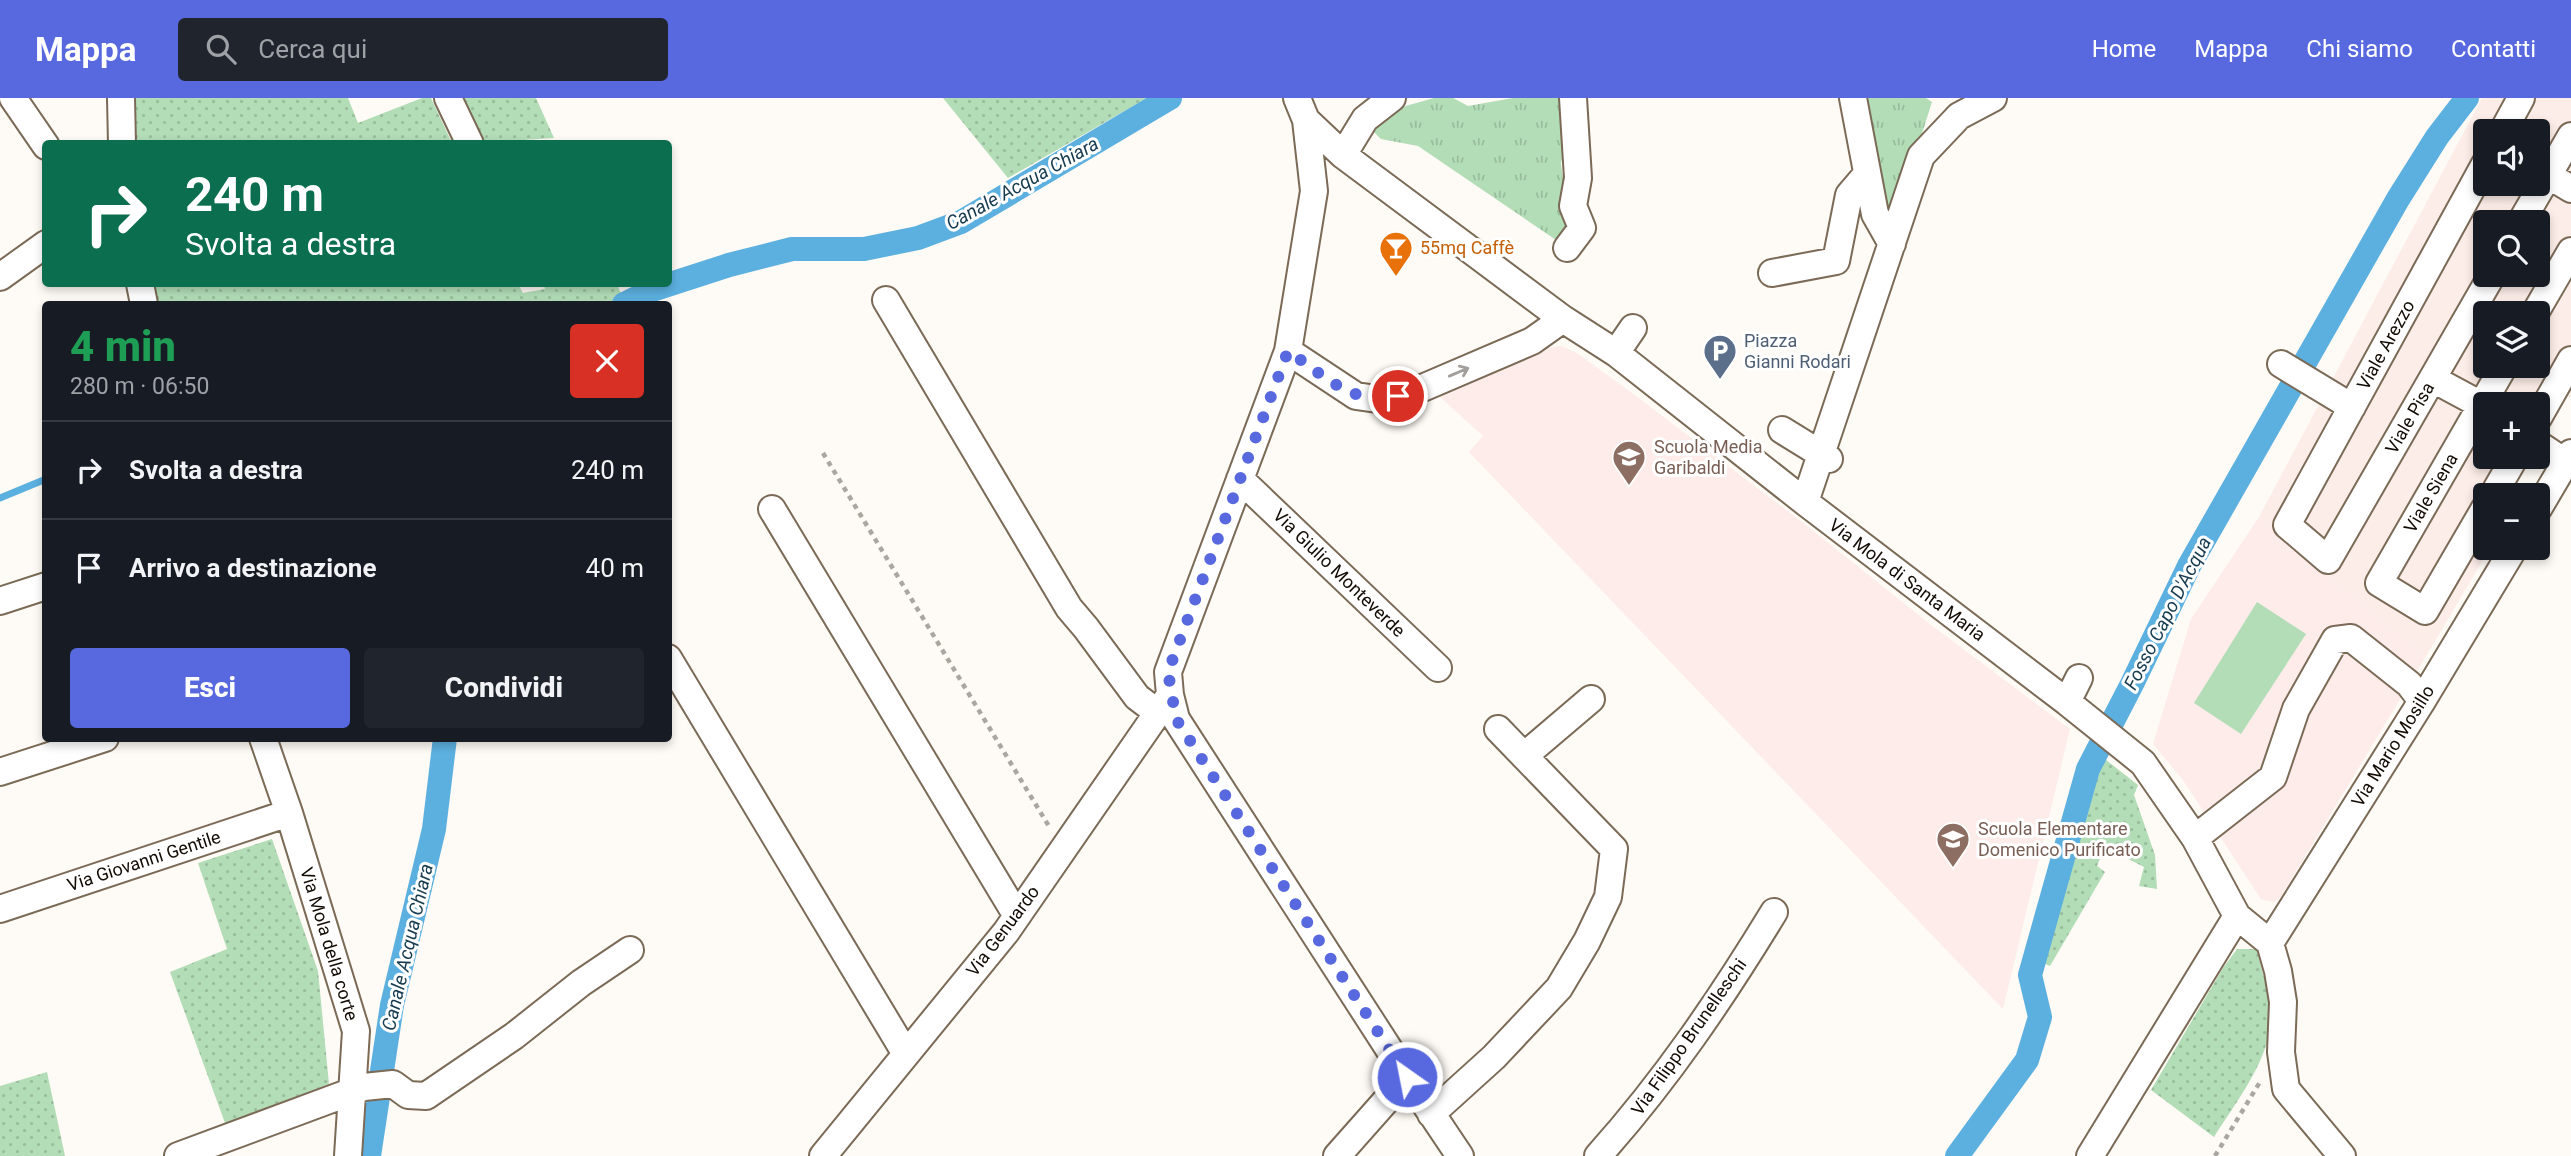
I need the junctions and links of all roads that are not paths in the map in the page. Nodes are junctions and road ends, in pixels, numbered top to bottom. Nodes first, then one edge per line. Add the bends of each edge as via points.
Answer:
1 (13, 98) edge
2 (121, 98) edge
3 (448, 98) edge
4 (1392, 98) edge
5 (1573, 98) edge
6 (1853, 98) edge
7 (1993, 98) edge
8 (2522, 98) edge
9 (1302, 109) edge
10 (2510, 119) edge
11 (2571, 136) edge
12 (42, 140) edge
13 (122, 140) edge
14 (468, 140) edge
15 (1343, 155) junction
16 (2550, 163) edge
17 (1867, 174) junction
18 (2550, 176) edge
19 (2473, 186) edge
20 (2571, 189) edge
21 (1892, 244) junction
22 (42, 247) edge
23 (1567, 248) dead end
24 (2571, 251) edge
25 (1772, 273) dead end
26 (0, 277) edge
27 (2485, 287) edge
28 (886, 300) dead end
29 (2542, 301) edge
30 (1563, 319) junction
31 (1633, 328) dead end
32 (1288, 351) junction
33 (1616, 353) junction
34 (2571, 360) edge
35 (2281, 364) dead end
36 (2433, 379) junction
37 (2550, 397) edge
38 (2473, 401) edge
39 (2352, 407) junction
40 (2473, 423) edge
41 (1782, 430) dead end
42 (2550, 449) edge
43 (1825, 457) junction
44 (2568, 457) edge
45 (1240, 479) junction
46 (2550, 488) edge
47 (1804, 502) junction
48 (772, 509) dead end
49 (2287, 525) joint
50 (2473, 529) edge
51 (2507, 560) edge
52 (42, 587) edge
53 (0, 601) edge
54 (672, 665) edge
55 (1438, 668) dead end
56 (2079, 678) dead end
57 (1591, 699) dead end
58 (2422, 701) junction
59 (2067, 702) junction
60 (1164, 704) junction
61 (1498, 729) dead end
62 (93, 742) edge
63 (264, 742) edge
64 (1524, 756) junction
65 (0, 772) edge
66 (289, 813) junction
67 (2195, 838) junction
68 (0, 909) edge
69 (1774, 912) dead end
70 (1017, 915) junction
71 (2237, 916) junction
72 (2270, 943) junction
73 (630, 950) dead end
74 (906, 1054) junction
75 (1407, 1077) junction
76 (358, 1089) junction
77 (1431, 1114) junction
78 (178, 1156) edge
79 (348, 1156) edge
80 (822, 1156) edge
81 (1337, 1156) edge
82 (1460, 1156) edge
83 (1598, 1156) edge
84 (2090, 1156) edge
85 (2342, 1156) edge

1 - 12 street
2 - 13 street
3 - 14 street
4 - 15 street via 1365,119
5 - 23 street via 1578,178 1573,206 1582,228
6 - 17 street
7 - 21 street via 1959,116 1921,156
8 - 10 street
9 - 15 street, Via Mola di Santa Maria
9 - 32 street via 1314,191
11 - 16 street
15 - 30 street, Via Mola di Santa Maria
17 - 21 street via 1875,214
17 - 25 street via 1849,195 1836,261
18 - 20 street
19 - 39 street, Viale Arezzo
21 - 43 street
22 - 26 street
24 - 29 street
27 - 36 street, Viale Pisa
28 - 60 street via 1069,608 1136,697
32 -> 30 street via 1356,396 1384,400 1532,341
30 - 33 street, Via Mola di Santa Maria
31 - 33 street
32 - 45 street
33 - 47 street, Via Mola di Santa Maria
34 - 37 street
35 - 39 street
36 - 38 street
36 - 49 street, Viale Pisa via 2328,561
39 - 49 street, Viale Arezzo
40 - 50 street, Viale Siena via 2379,583 2425,611
41 - 43 street
42 - 44 street
43 - 47 street
44 - 46 street
45 - 55 street, Via Giulio Monteverde
45 - 60 street via 1168,672
47 - 59 street, Via Mola di Santa Maria
48 - 70 street
51 - 58 street, Via Mario Mosillo
52 - 53 street
54 - 74 street
56 - 59 street
57 - 64 street
58 - 67 street via 2409,684 2351,638 2335,640 2296,709 2273,777
58 - 72 street, Via Mario Mosillo
59 - 67 street, Via Mola di Santa Maria via 2143,763
60 - 70 street, Via Genuardo
60 - 75 street
61 - 64 street
62 - 65 street
63 - 66 street, Via Mola della corte
64 - 77 street via 1614,849 1608,897 1559,988 1494,1057
66 - 68 street, Via Giovanni Gentile
66 - 76 street, Via Mola della corte via 356,1031
67 - 71 street, Via Mola di Santa Maria
69 - 83 street, Via Filippo Brunelleschi via 1720,999 1633,1118
70 - 74 street, Via Genuardo
71 - 72 street, Via Mola di Santa Maria
71 - 84 street
72 - 85 street via 2283,1002 2281,1052 2286,1089
73 - 76 street via 426,1096 408,1095 393,1084
74 - 80 street, Via Genuardo
75 - 77 street
75 - 81 street
76 - 78 street
76 - 79 street, Via Mola della corte
77 - 82 street

